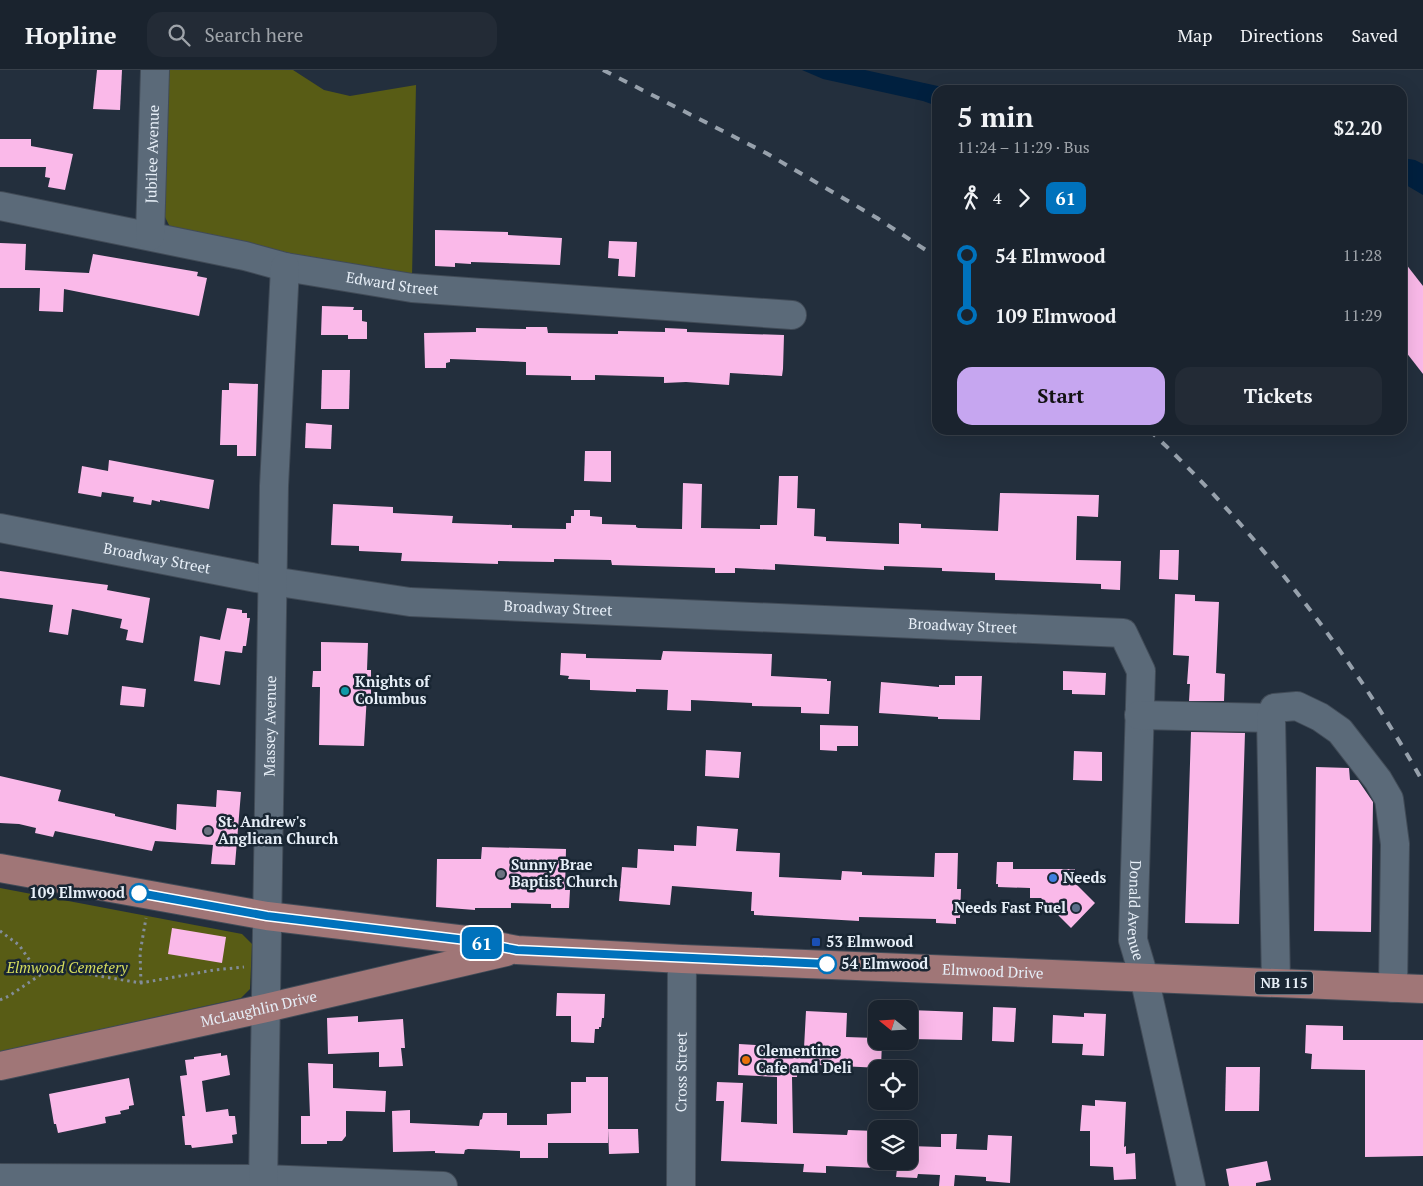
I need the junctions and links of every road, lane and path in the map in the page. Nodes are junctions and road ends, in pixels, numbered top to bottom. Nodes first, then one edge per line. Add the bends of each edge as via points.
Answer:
1 (154, 70) edge
2 (0, 206) edge
3 (150, 236) junction
4 (284, 267) junction
5 (792, 315) dead end
6 (0, 528) edge
7 (272, 581) junction
8 (1123, 634) joint
9 (1139, 715) junction
10 (1271, 718) junction
11 (0, 868) edge
12 (149, 895) junction
13 (267, 916) junction
14 (0, 931) edge
15 (517, 950) junction
16 (682, 959) junction
17 (267, 964) junction
18 (40, 975) junction
19 (1144, 977) junction
20 (141, 983) junction
21 (1276, 983) junction
22 (1392, 988) junction
23 (1423, 989) edge
24 (0, 1000) edge
25 (266, 1008) junction
26 (0, 1066) edge
27 (0, 1178) edge
28 (263, 1182) edge
29 (443, 1186) edge
30 (681, 1186) edge
31 (1191, 1186) edge

1 - 3 street, Jubilee Avenue
2 - 3 street, Edward Street
3 - 4 street, Edward Street
4 - 5 street, Edward Street via 412,288
4 - 7 street, Massey Avenue
6 - 7 street, Broadway Street
7 - 8 street, Broadway Street via 410,602
7 - 13 street, Massey Avenue
8 - 9 street, Donald Avenue via 1141,671
9 - 10 street
9 - 19 street, Donald Avenue via 1133,940
10 - 21 street
10 - 22 street via 1274,708 1297,706 1320,717 1340,732 1389,799 1395,844
11 - 12 main road, Elmwood Drive / NB 115
12 - 13 main road, Elmwood Drive / NB 115
12 - 20 path via 140,953
13 - 15 main road, Elmwood Drive / NB 115 via 466,940
13 - 17 street, Massey Avenue
14 - 18 path via 19,946
15 - 16 main road, Elmwood Drive / NB 115
15 - 25 main road, McLaughlin Drive
16 - 19 main road, Elmwood Drive / NB 115
16 - 30 street, Cross Street
17 - 20 path
17 - 25 street, Massey Avenue
18 - 20 path via 57,969
18 - 24 path
19 - 21 main road, Elmwood Drive / NB 115
19 - 31 street, Donald Avenue
21 - 22 main road, Elmwood Drive / NB 115
22 - 23 main road, Elmwood Drive / NB 115
25 - 26 main road, McLaughlin Drive
25 - 28 street, Massey Avenue
27 - 28 street
28 - 29 street

